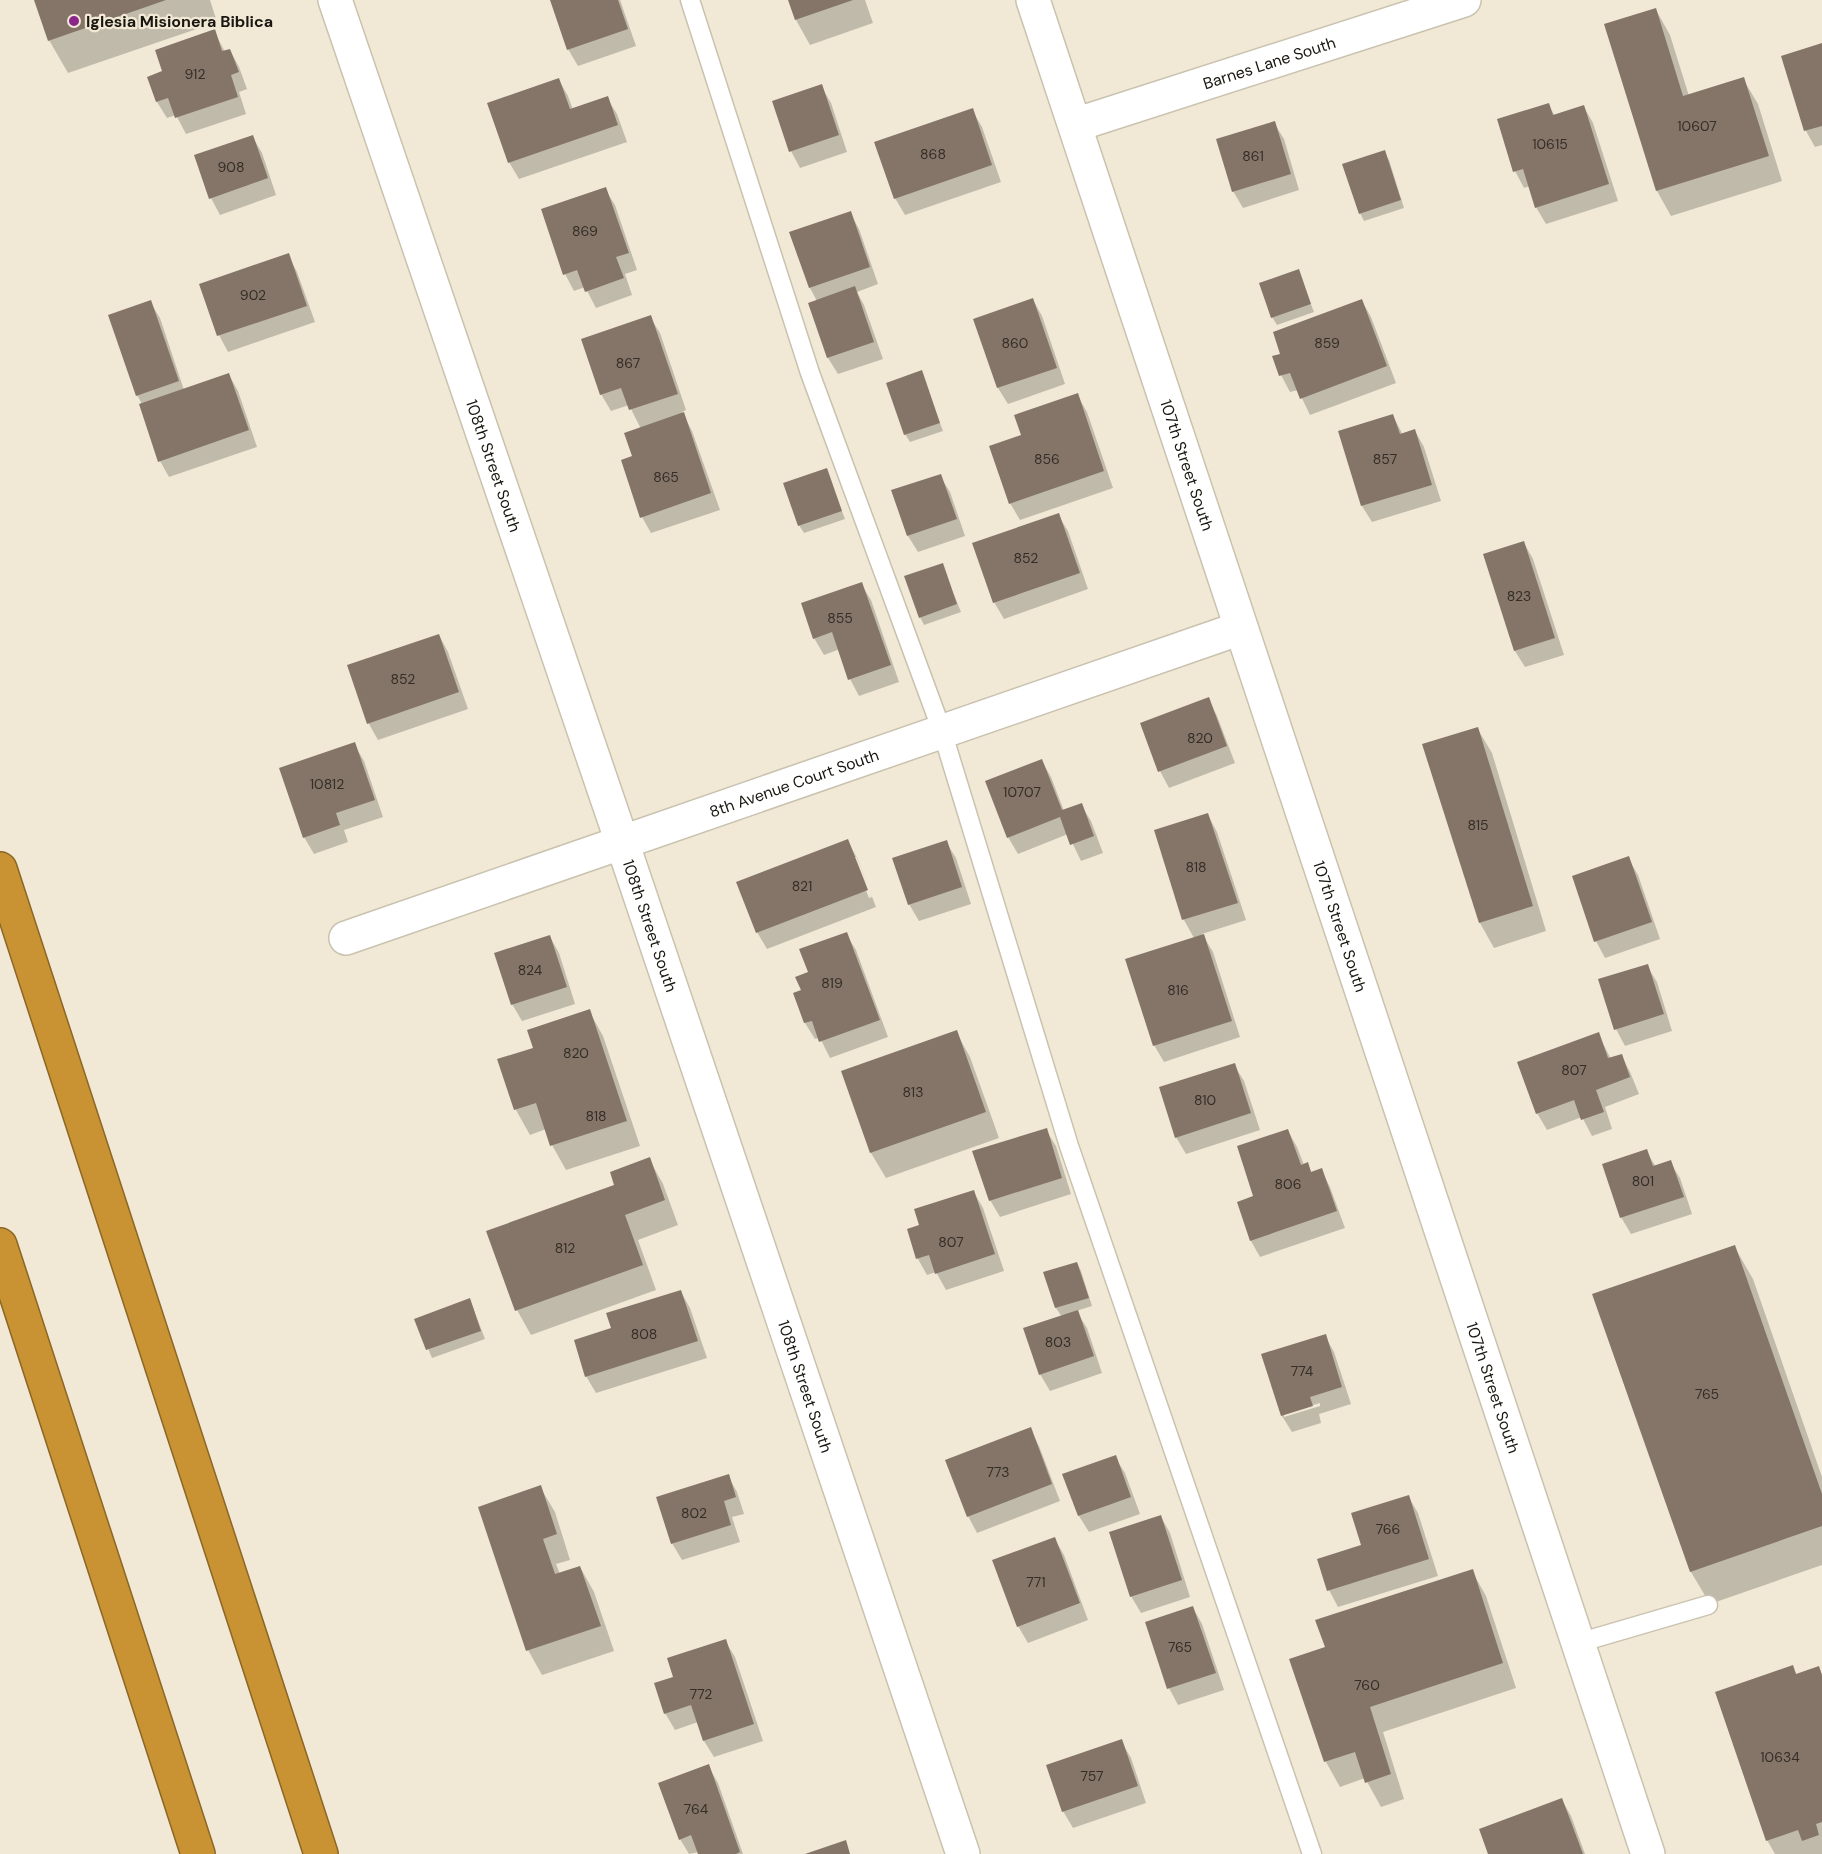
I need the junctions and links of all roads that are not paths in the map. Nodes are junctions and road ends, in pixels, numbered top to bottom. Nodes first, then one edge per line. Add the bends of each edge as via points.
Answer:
1 (335, 0) edge
2 (690, 0) edge
3 (1033, 0) edge
4 (1464, 0) edge
5 (1075, 125) junction
6 (1241, 628) junction
7 (942, 732) junction
8 (622, 842) junction
9 (0, 869) edge
10 (346, 938) dead end
11 (0, 1245) edge
12 (1708, 1605) dead end
13 (1578, 1643) junction
14 (198, 1854) edge
15 (321, 1854) edge
16 (963, 1854) edge
17 (1312, 1854) edge
18 (1648, 1854) edge

1 - 8 street, 108th Street South
2 - 7 lane via 810,372
3 - 5 street, 107th Street South
4 - 5 street, Barnes Lane South
5 - 6 street, 107th Street South
6 - 7 street, 8th Avenue Court South
6 - 13 street, 107th Street South
7 - 8 street, 8th Avenue Court South
7 - 17 lane via 1069,1146
8 - 10 street, 8th Avenue Court South
8 - 16 street, 108th Street South
9 - 15 highway
11 - 14 highway
12 - 13 lane
13 - 18 street, 107th Street South

